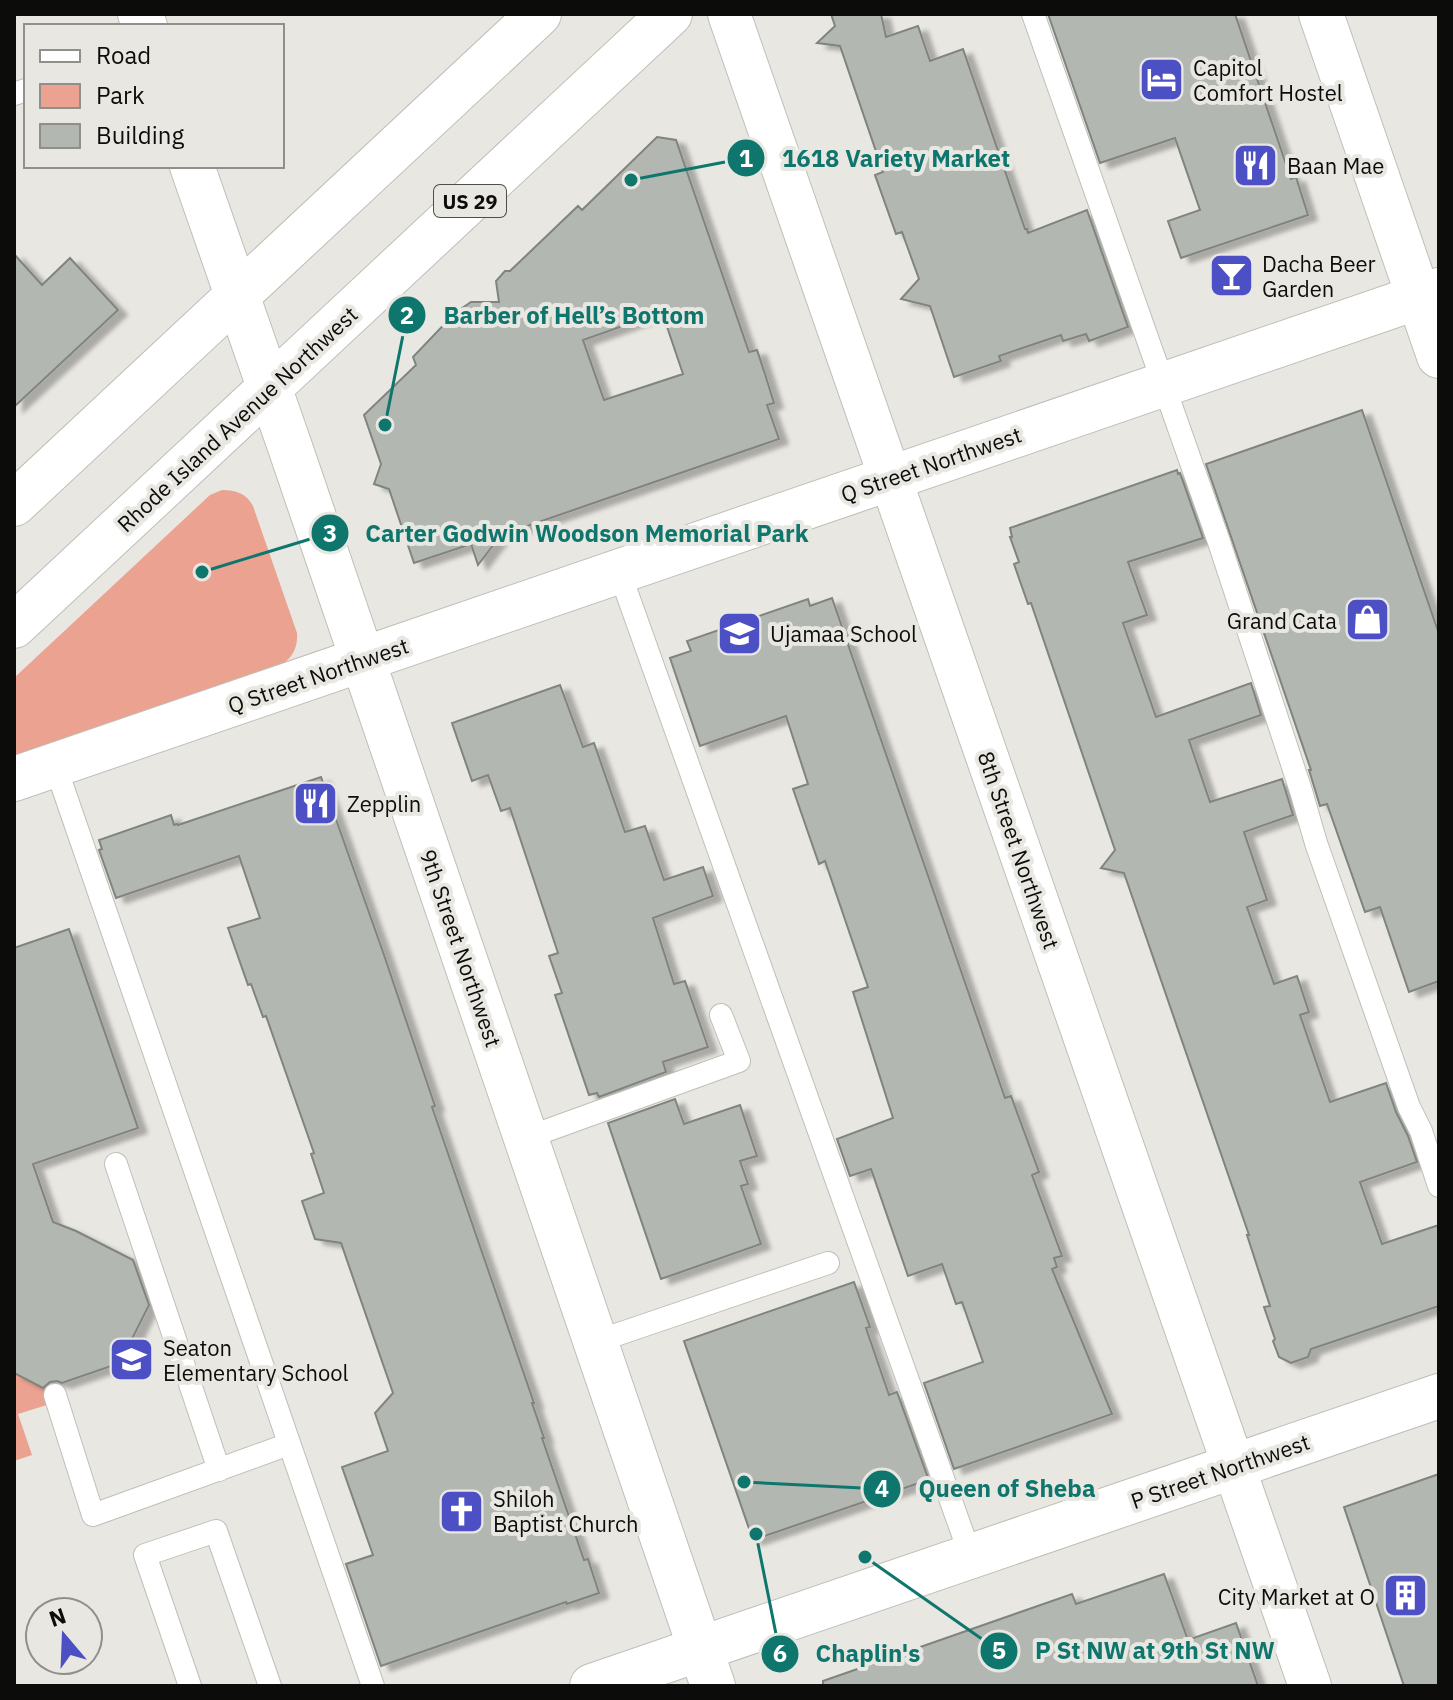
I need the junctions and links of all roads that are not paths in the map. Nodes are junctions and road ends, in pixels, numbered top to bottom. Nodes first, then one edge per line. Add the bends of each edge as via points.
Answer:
1 (539, 14) edge
2 (670, 14) edge
3 (729, 14) edge
4 (1033, 14) edge
5 (1321, 14) edge
6 (193, 168) edge
7 (1429, 293) edge
8 (237, 295) junction
9 (1439, 356) edge
10 (1164, 385) junction
11 (269, 387) junction
12 (890, 478) junction
13 (14, 504) edge
14 (619, 571) junction
15 (14, 626) edge
16 (363, 660) junction
17 (55, 765) junction
18 (14, 779) edge
19 (721, 1015) dead end
20 (526, 1138) junction
21 (116, 1164) dead end
22 (1439, 1186) edge
23 (828, 1263) dead end
24 (595, 1342) junction
25 (55, 1395) dead end
26 (1439, 1396) edge
27 (289, 1444) junction
28 (1235, 1466) junction
29 (219, 1470) junction
30 (971, 1557) junction
31 (706, 1668) edge
32 (190, 1686) edge
33 (270, 1686) edge
34 (373, 1686) edge
35 (592, 1686) edge
36 (1310, 1686) edge

1 - 8 main road
2 - 11 main road, Rhode Island Avenue Northwest / US 29
3 - 12 street, 8th Street Northwest
4 - 10 lane
5 - 7 main road
6 - 8 main road, 9th Street Northwest
7 - 9 main road
7 - 10 main road, Q Street Northwest
8 - 11 main road, 9th Street Northwest
8 - 13 main road
10 - 12 main road, Q Street Northwest
10 - 22 lane via 1316,843
11 - 15 main road, Rhode Island Avenue Northwest / US 29
11 - 16 main road, 9th Street Northwest
12 - 14 main road, Q Street Northwest
12 - 28 street, 8th Street Northwest
14 - 16 main road, Q Street Northwest
14 - 30 lane
16 - 17 main road, Q Street Northwest
16 - 20 main road, 9th Street Northwest
17 - 18 main road, Q Street Northwest
17 - 27 lane
19 - 20 lane via 739,1061
20 - 24 main road, 9th Street Northwest
21 - 29 lane
23 - 24 lane
24 - 31 main road, 9th Street Northwest
25 - 29 lane via 93,1515
26 - 28 main road, P Street Northwest
27 - 29 lane
27 - 34 lane
28 - 30 main road, P Street Northwest
28 - 36 street, 8th Street Northwest
30 - 31 main road, P Street Northwest
31 - 35 main road, P Street Northwest
32 - 33 lane via 145,1555 216,1531

